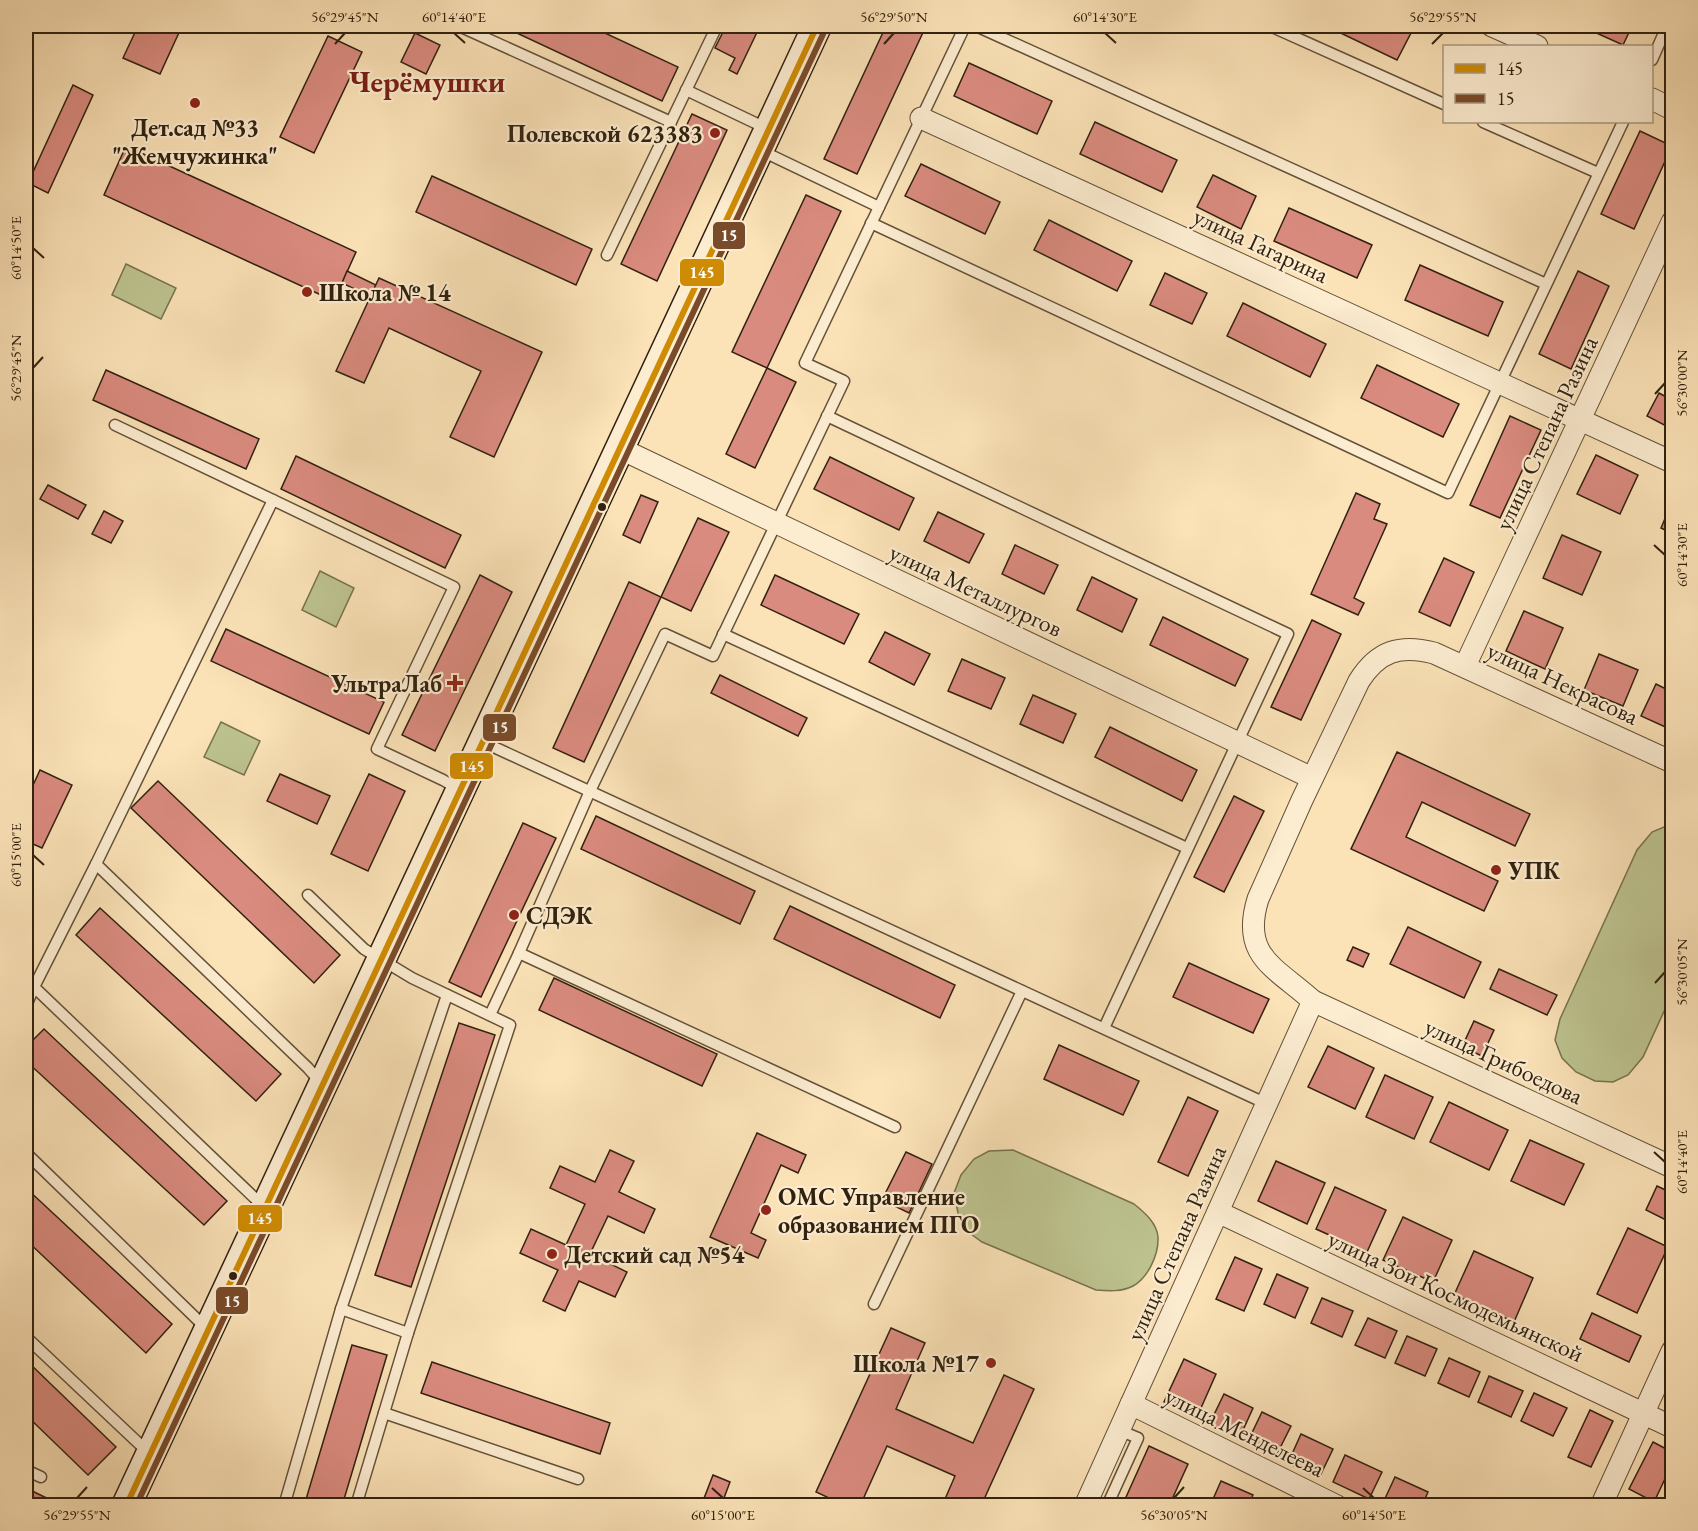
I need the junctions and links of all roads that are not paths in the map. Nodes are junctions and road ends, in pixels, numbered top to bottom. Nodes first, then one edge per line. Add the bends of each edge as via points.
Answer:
1 (459, 26) edge
2 (717, 26) edge
3 (817, 26) edge
4 (965, 26) edge
5 (976, 26) edge
6 (1270, 26) edge
7 (1492, 26) edge
8 (1667, 26) edge
9 (1535, 45) edge
10 (1653, 58) edge
11 (686, 90) junction
12 (1653, 100) edge
13 (1443, 104) edge
14 (1672, 109) edge
15 (921, 118) junction
16 (671, 122) junction
17 (1485, 123) edge
18 (1623, 123) edge
19 (763, 139) junction
20 (1598, 173) junction
21 (879, 207) junction
22 (1672, 222) edge
23 (871, 224) junction
24 (607, 255) dead end
25 (1546, 284) junction
26 (1501, 382) junction
27 (827, 416) junction
28 (1580, 419) junction
29 (115, 425) dead end
30 (619, 448) junction
31 (1672, 462) edge
32 (273, 500) junction
33 (776, 523) junction
34 (723, 634) junction
35 (1465, 666) junction
36 (483, 742) junction
37 (1236, 742) junction
38 (1672, 762) edge
39 (1312, 778) junction
40 (460, 790) junction
41 (590, 791) junction
42 (1187, 848) junction
43 (96, 864) junction
44 (309, 895) dead end
45 (519, 953) junction
46 (380, 960) junction
47 (34, 987) junction
48 (1022, 991) junction
49 (447, 995) junction
50 (1313, 1001) junction
51 (26, 1006) edge
52 (490, 1015) junction
53 (1104, 1028) junction
54 (323, 1085) junction
55 (1267, 1104) junction
56 (895, 1127) dead end
57 (26, 1153) edge
58 (1672, 1167) edge
59 (264, 1208) junction
60 (1218, 1212) junction
61 (874, 1304) dead end
62 (341, 1309) junction
63 (207, 1329) junction
64 (408, 1333) junction
65 (26, 1337) edge
66 (1672, 1351) edge
67 (1131, 1404) junction
68 (384, 1413) junction
69 (1644, 1413) junction
70 (1672, 1427) edge
71 (1119, 1430) junction
72 (150, 1454) junction
73 (26, 1470) edge
74 (41, 1477) dead end
75 (578, 1479) dead end
76 (126, 1506) edge
77 (284, 1506) edge
78 (356, 1506) edge
79 (1085, 1506) edge
80 (1107, 1506) edge
81 (1337, 1506) edge
82 (1601, 1506) edge

1 - 16 lane
2 - 11 lane
3 - 19 street
4 - 15 lane
5 - 25 lane
6 - 13 lane
7 - 9 street
8 - 10 lane
11 - 16 lane
11 - 19 lane
12 - 14 street
15 - 21 lane
15 - 26 street, улица Гагарина
16 - 24 lane
17 - 20 lane
18 - 20 lane
19 - 21 lane
19 - 30 street
20 - 25 lane
21 - 23 lane
22 - 28 street, улица Степана Разина
23 - 26 lane via 1448,493
23 - 27 lane via 805,363 844,381
25 - 26 lane
26 - 28 street, улица Гагарина
27 - 33 lane
27 - 37 lane via 1288,634
28 - 31 street, улица Гагарина
28 - 35 street, улица Степана Разина
29 - 32 lane
30 - 33 street, улица Металлургов
30 - 36 street
32 - 40 lane via 454,587 377,749
32 - 43 lane
33 - 34 lane
33 - 37 street, улица Металлургов
34 - 41 lane via 713,656 665,634
34 - 42 lane
35 - 38 street, улица Некрасова
35 - 39 street, улица Некрасова via 1421,650 1389,652 1378,657 1359,681
36 - 40 street
36 - 41 lane
37 - 39 street, улица Металлургов
37 - 42 lane
39 - 50 street, улица Грибоедова via 1258,899 1253,930 1268,963
40 - 46 street
41 - 45 lane
41 - 48 lane
42 - 53 lane
43 - 47 lane
43 - 54 lane
44 - 46 lane
45 - 52 lane
45 - 56 lane
46 - 49 lane
46 - 54 street
47 - 51 lane
47 - 59 lane
48 - 53 lane
48 - 61 lane
49 - 52 lane
49 - 62 lane
50 - 55 street, улица Степана Разина
50 - 58 street, улица Грибоедова
52 - 64 lane via 510,1025
53 - 55 lane
54 - 59 street
55 - 60 street, улица Степана Разина
57 - 63 lane
59 - 63 street
60 - 67 street, улица Степана Разина
60 - 69 street, улица Зои Космодемьянской
62 - 64 lane
62 - 77 lane
63 - 72 street
64 - 68 lane
65 - 72 lane
66 - 69 street
67 - 71 street, улица Степана Разина
67 - 81 street, улица Менделеева
68 - 75 lane
68 - 78 lane
69 - 70 street, улица Зои Космодемьянской
69 - 82 street
71 - 79 street, улица Степана Разина
71 - 80 lane via 1138,1438
72 - 76 street
73 - 74 lane

